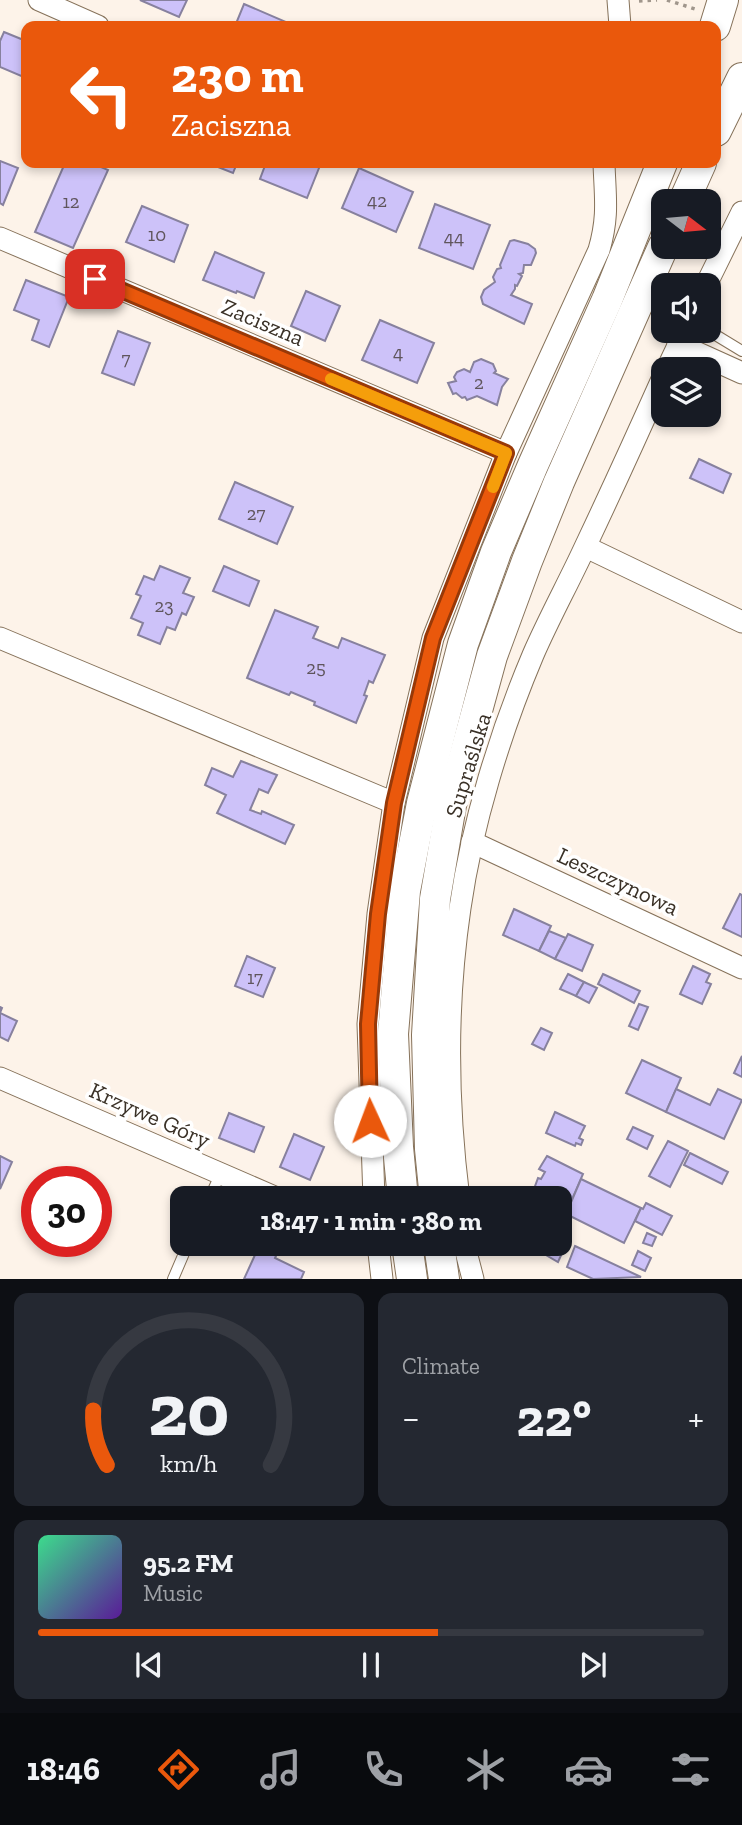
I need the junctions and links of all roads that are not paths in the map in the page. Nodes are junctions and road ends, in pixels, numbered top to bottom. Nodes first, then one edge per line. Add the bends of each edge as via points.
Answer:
1 (39, 0) edge
2 (618, 0) edge
3 (87, 21) edge
4 (620, 21) edge
5 (742, 78) edge
6 (721, 121) edge
7 (604, 168) edge
8 (660, 168) edge
9 (699, 168) edge
10 (689, 189) edge
11 (742, 212) edge
12 (0, 239) edge
13 (658, 259) edge
14 (712, 273) edge
15 (721, 338) edge
16 (691, 343) edge
17 (742, 351) edge
18 (742, 373) edge
19 (651, 403) edge
20 (506, 453) junction
21 (586, 547) junction
22 (742, 622) edge
23 (0, 638) edge
24 (394, 803) junction
25 (472, 842) junction
26 (742, 968) edge
27 (0, 1077) edge
28 (220, 1175) junction
29 (215, 1186) edge
30 (247, 1186) edge
31 (374, 1186) edge
32 (402, 1186) edge
33 (434, 1186) edge
34 (457, 1186) edge
35 (183, 1256) edge
36 (379, 1256) edge
37 (409, 1256) edge
38 (441, 1256) edge
39 (467, 1256) edge
40 (173, 1279) edge
41 (382, 1279) edge
42 (412, 1279) edge
43 (444, 1279) edge
44 (473, 1279) edge

1 - 3 street
2 - 4 street
5 - 6 main road
7 - 20 street via 607,211 599,250
8 - 32 main road via 496,552 463,645 425,790 405,891 393,1034
9 - 10 main road
11 - 14 street
12 - 20 street, Zaciszna
13 - 33 main road via 527,561 492,656 452,805 435,899 427,1035
15 - 17 lane
16 - 18 street
19 - 21 street, Supraślska
20 - 24 street via 433,638
21 - 22 street
21 - 25 street, Supraślska via 533,655
23 - 24 street
24 - 31 street via 368,1024
25 - 26 street, Leszczynowa
25 - 34 street, Supraślska via 451,993
27 - 28 street, Krzywe Góry
28 - 29 lane
28 - 30 street, Krzywe Góry
35 - 40 lane
36 - 41 street
37 - 42 main road
38 - 43 main road
39 - 44 street

